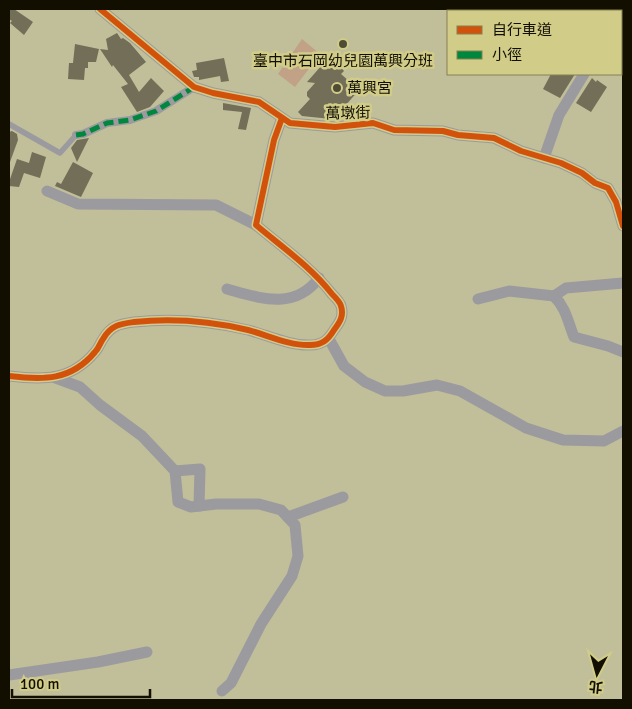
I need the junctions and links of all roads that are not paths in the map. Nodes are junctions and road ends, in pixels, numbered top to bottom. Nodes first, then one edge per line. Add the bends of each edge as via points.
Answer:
1 (100, 9) edge
2 (583, 75) edge
3 (194, 87) junction
4 (282, 118) junction
5 (9, 124) edge
6 (76, 135) joint
7 (544, 158) junction
8 (47, 191) dead end
9 (256, 225) junction
10 (623, 226) edge
11 (319, 278) junction
12 (623, 283) edge
13 (228, 289) dead end
14 (554, 296) junction
15 (478, 299) dead end
16 (329, 339) junction
17 (623, 352) edge
18 (9, 376) edge
19 (53, 378) junction
20 (623, 432) edge
21 (175, 471) junction
22 (344, 497) dead end
23 (199, 506) junction
24 (288, 518) junction
25 (148, 652) dead end
26 (9, 675) edge
27 (222, 691) dead end

1 - 3 street, 萬墩街
2 - 7 street via 559,114
3 - 4 street, 萬墩街 via 213,94 260,102
3 - 6 street via 156,110
4 - 7 street, 萬墩街 via 290,123 336,127 373,124 394,130 443,131 494,138
4 - 9 street via 274,140
5 - 6 lane via 60,153
7 - 10 street, 萬墩街 via 582,173 608,188
8 - 9 street via 78,204 216,205
9 - 11 street
11 - 13 street via 299,295 272,301
11 - 16 street via 341,304 342,318
12 - 14 street via 566,288
14 - 15 street via 509,291
14 - 17 street via 561,303 574,337
16 - 19 street via 309,346 225,325 189,320 129,323 115,325 97,350 78,368
16 - 20 street via 344,366 365,382 385,391 437,385 460,391 526,428 563,440 604,441
18 - 19 street
19 - 21 street via 80,386 142,436
21 - 23 street via 178,502
21 - 23 street via 200,469
22 - 24 street
23 - 24 street via 260,504 281,510
24 - 27 street via 295,525 298,543 292,576 261,624 231,683
25 - 26 street

